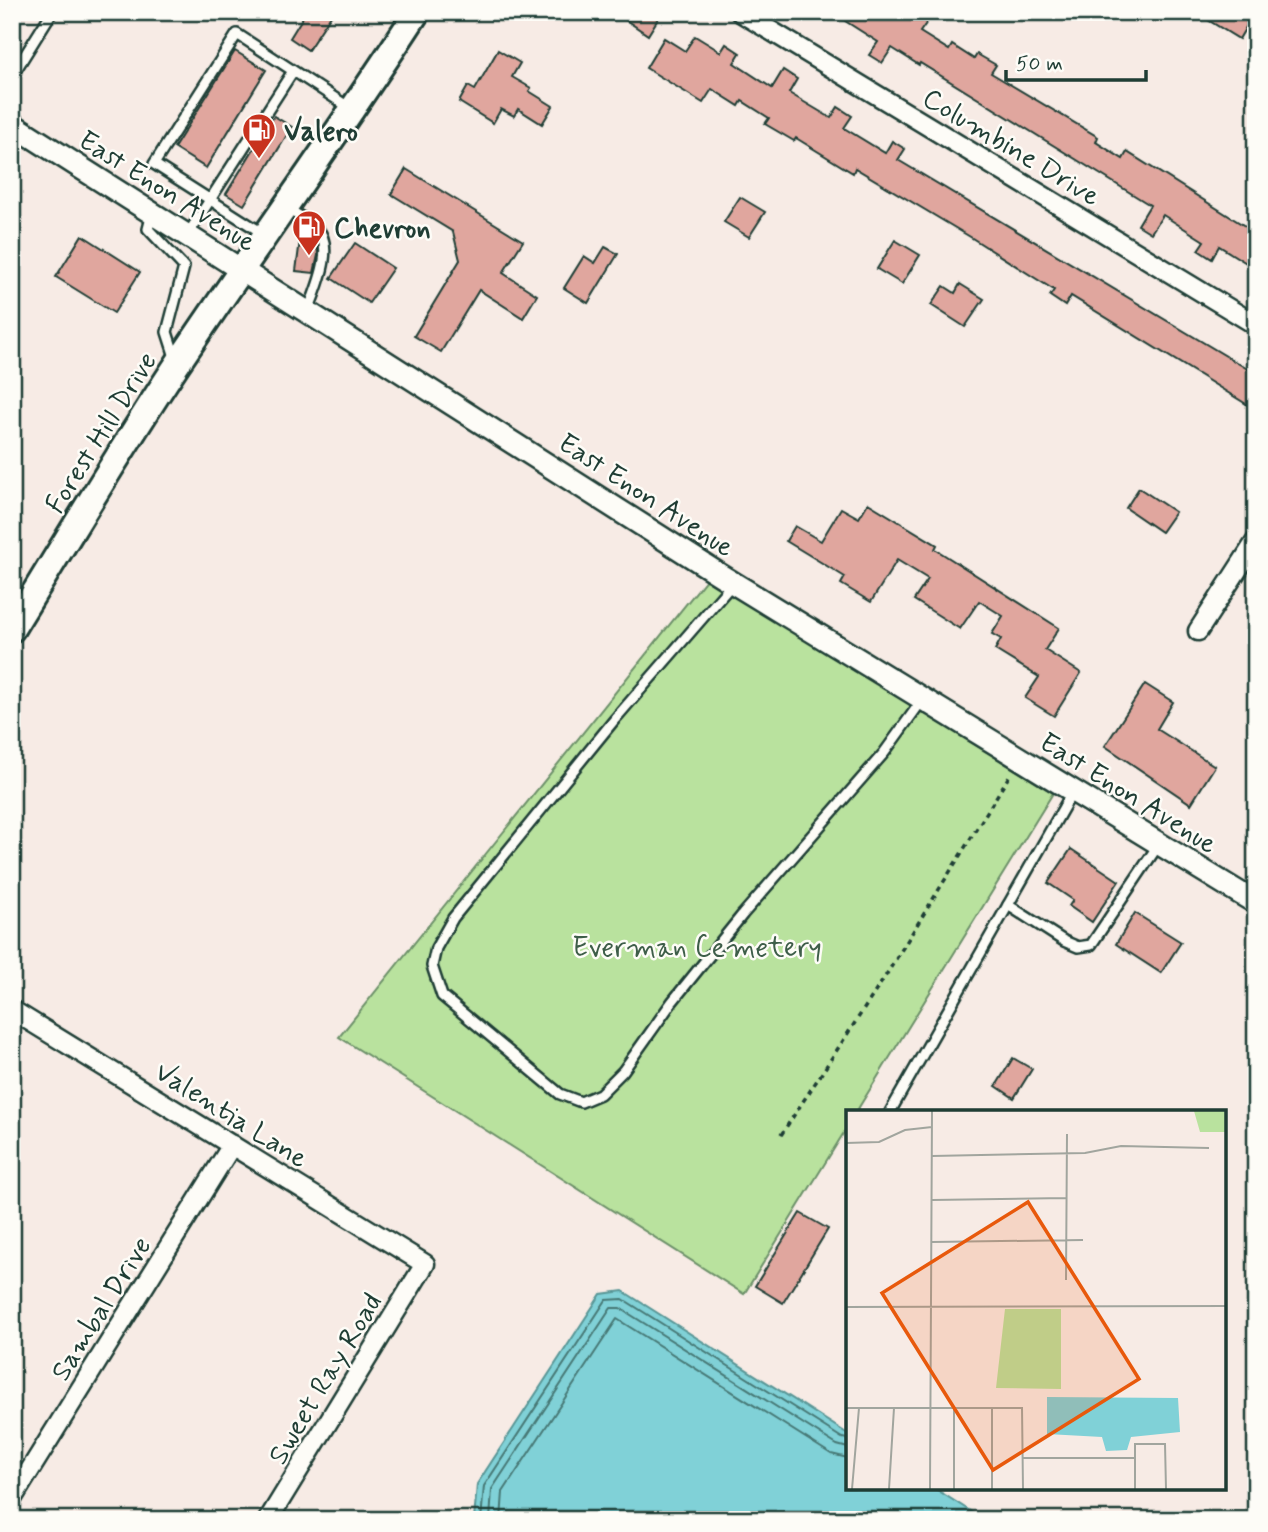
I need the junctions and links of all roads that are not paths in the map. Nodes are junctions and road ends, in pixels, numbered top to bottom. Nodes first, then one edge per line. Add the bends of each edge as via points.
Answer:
1 (52, 12) edge
2 (417, 12) edge
3 (740, 12) edge
4 (293, 71) junction
5 (12, 75) edge
6 (353, 111) junction
7 (12, 124) edge
8 (209, 200) junction
9 (284, 207) junction
10 (153, 213) junction
11 (188, 235) junction
12 (265, 235) junction
13 (242, 269) junction
14 (308, 311) junction
15 (1256, 325) edge
16 (177, 364) junction
17 (1256, 541) edge
18 (733, 583) junction
19 (12, 629) edge
20 (1198, 631) dead end
21 (924, 698) junction
22 (1073, 791) junction
23 (1159, 844) junction
24 (1256, 903) edge
25 (1008, 905) junction
26 (12, 1010) edge
27 (891, 1110) edge
28 (232, 1145) junction
29 (425, 1264) joint
30 (12, 1499) edge
31 (268, 1520) edge

1 - 5 lane
2 - 6 main road, Forest Hill Drive
3 - 15 street, Columbine Drive
4 - 6 lane
4 - 8 lane
4 - 8 lane via 237,34 154,164
6 - 9 main road, Forest Hill Drive
7 - 10 street, East Enon Avenue
8 - 11 lane
8 - 12 lane
9 - 12 main road, Forest Hill Drive
9 - 14 lane via 315,226 325,248 322,274
10 - 11 street, East Enon Avenue
10 - 16 lane via 148,229 184,267 167,332
11 - 13 street, East Enon Avenue
12 - 13 main road, Forest Hill Drive
13 - 14 street, East Enon Avenue
13 - 16 main road, Forest Hill Drive
14 - 18 street, East Enon Avenue
16 - 19 main road, Forest Hill Drive
17 - 20 street
18 - 21 street, East Enon Avenue
18 - 21 lane via 453,918 436,948 432,966 442,996 560,1094 582,1102 600,1094 623,1071 672,1002 884,753
21 - 22 street, East Enon Avenue
22 - 23 street, East Enon Avenue
22 - 25 lane
23 - 24 street, East Enon Avenue
23 - 25 lane via 1091,945 1078,947 1064,941
25 - 27 lane
26 - 28 street, Valentia Lane
28 - 29 street, Valentia Lane
28 - 30 street, Sambal Drive
29 - 31 street, Sweet Ray Road

